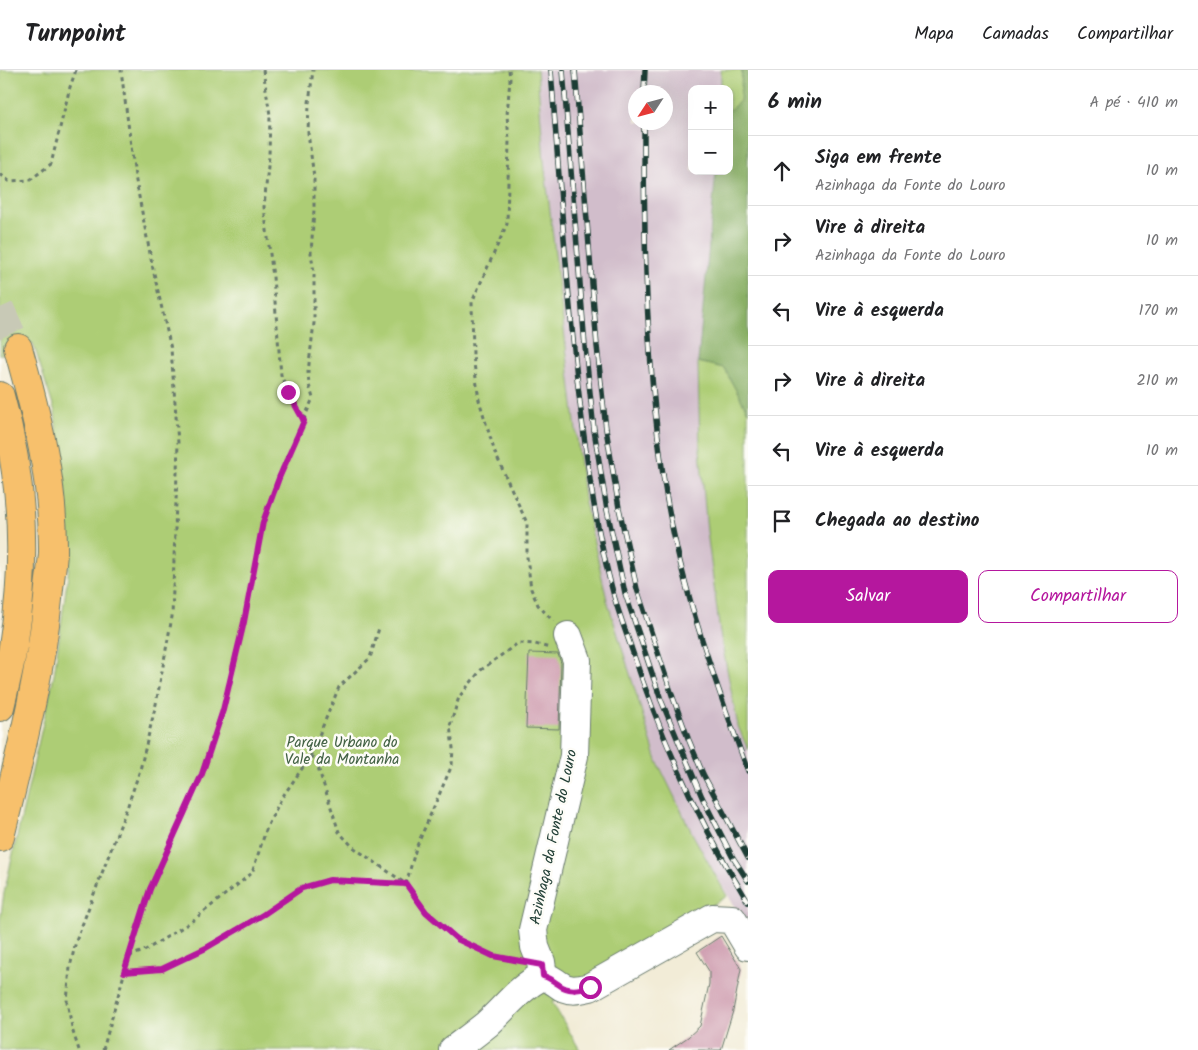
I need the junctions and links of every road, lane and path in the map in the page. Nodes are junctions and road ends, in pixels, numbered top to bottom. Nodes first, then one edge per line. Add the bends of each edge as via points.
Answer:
1 (76, 70) edge
2 (121, 70) edge
3 (263, 70) edge
4 (313, 70) edge
5 (509, 70) edge
6 (0, 174) edge
7 (18, 348) tunnel mouth
8 (0, 396) edge
9 (304, 421) junction
10 (379, 628) dead end
11 (571, 646) junction
12 (0, 707) edge
13 (310, 757) junction
14 (0, 837) edge
15 (406, 884) junction
16 (748, 946) edge
17 (129, 956) junction
18 (542, 970) junction
19 (124, 972) junction
20 (79, 1050) edge
21 (103, 1050) edge
22 (453, 1050) edge

1 - 6 path via 51,164 30,180 9,181
2 - 20 path via 135,176 171,349 178,443 172,617 140,770 76,941 70,967 67,1002
3 - 9 path via 270,115 264,208 281,375
4 - 9 path via 308,132 314,178 311,253 314,323 308,372 313,398
5 - 11 path via 507,224 472,302 473,356 478,400 526,523 531,589 538,605
7 - 14 highway via 48,476 53,553 43,644
8 - 12 highway via 18,481 23,552 14,640
9 - 17 path via 263,522 223,710 202,774 150,889
10 - 13 path via 370,658 339,688
11 - 15 path via 518,643 481,670 459,697 450,726 452,765 416,848
11 - 18 street, Azinhaga da Fonte do Louro via 577,660 574,756 533,930
13 - 15 path via 315,758 318,765 339,832 353,847
13 - 17 path via 281,799 252,873 191,922 144,951
15 - 18 path via 426,912 457,939 493,956
15 - 19 path via 330,880 302,888 264,914 180,961 162,969
16 - 18 street via 732,919 712,918 590,987 563,988
17 - 19 path
18 - 22 street via 487,1024
19 - 21 path

